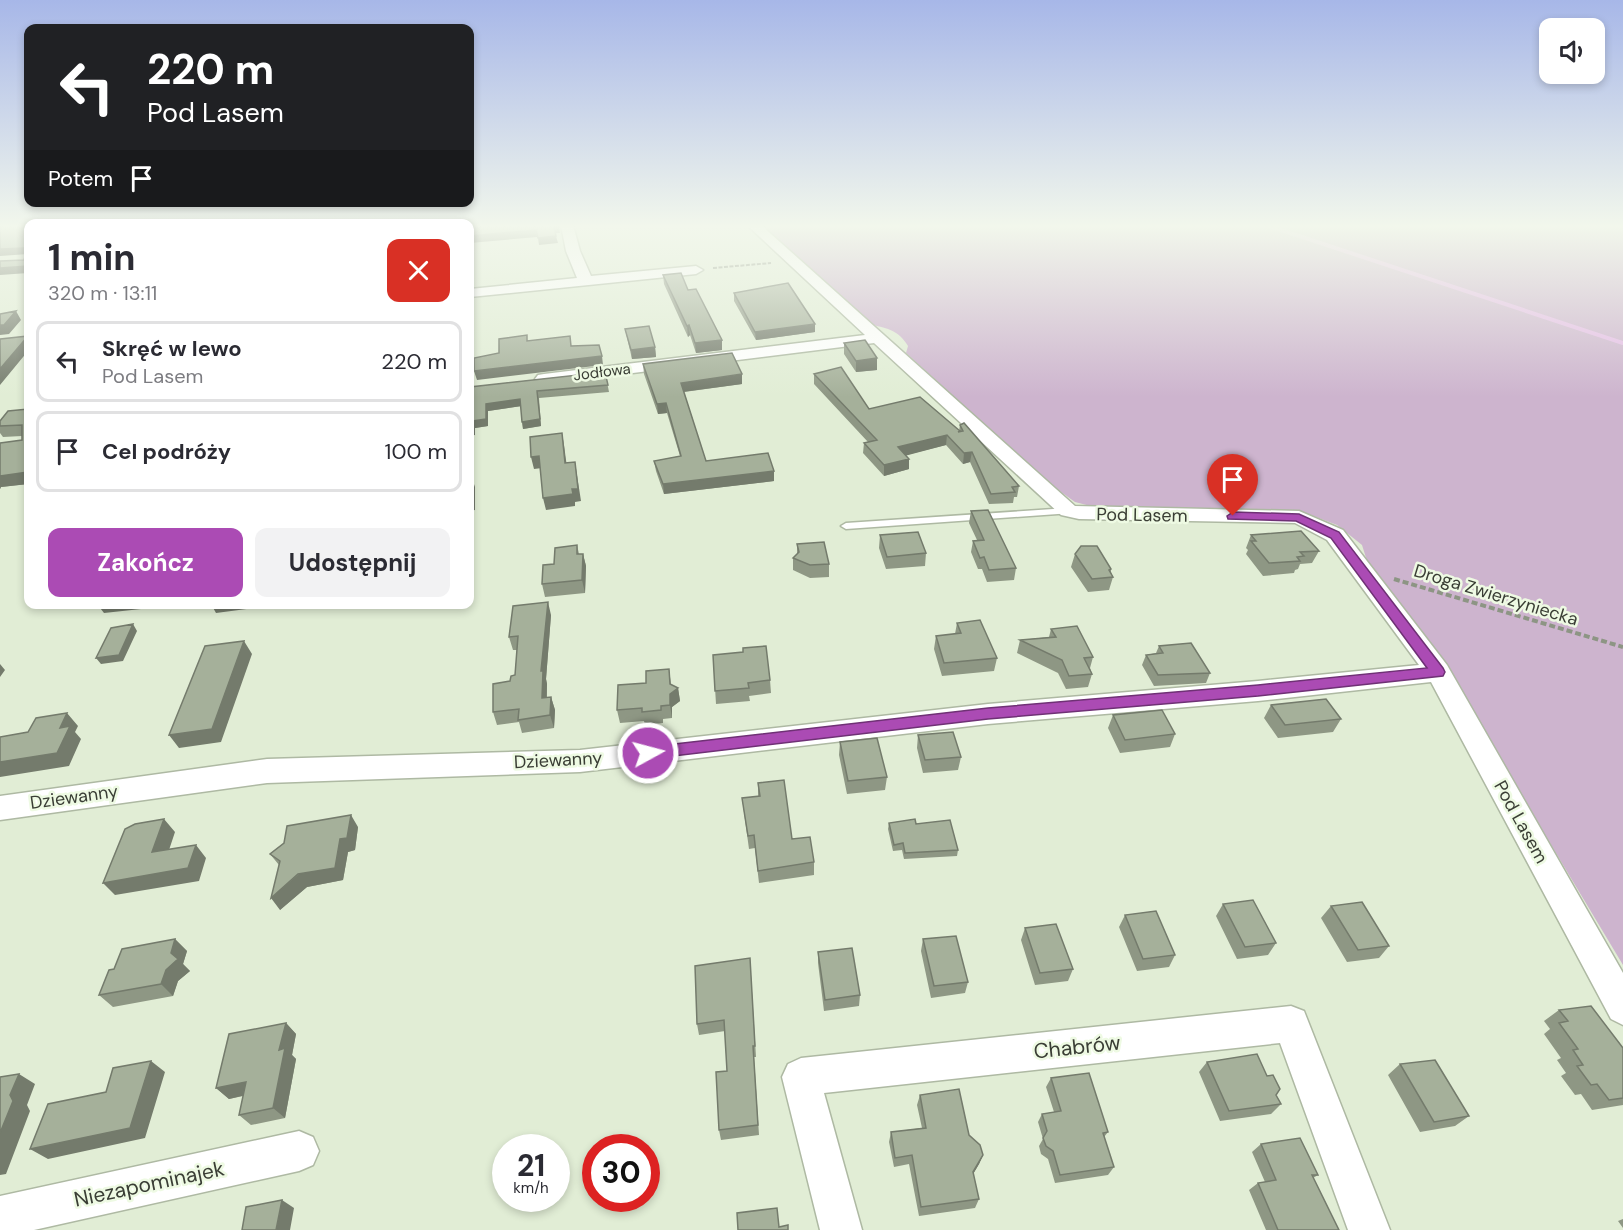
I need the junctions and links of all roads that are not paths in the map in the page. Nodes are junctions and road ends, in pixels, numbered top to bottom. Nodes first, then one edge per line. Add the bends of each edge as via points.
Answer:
1 (572, 282) edge
2 (817, 282) edge
3 (474, 293) edge
4 (878, 338) junction
5 (528, 381) edge
6 (1068, 511) junction
7 (846, 526) dead end
8 (1438, 672) junction
9 (0, 808) edge
10 (1623, 1007) edge
11 (298, 1151) dead end
12 (0, 1217) edge
13 (841, 1230) edge
14 (1369, 1230) edge

1 - 3 street
2 - 4 street
4 - 5 street, Jodłowa
4 - 6 street
6 - 7 lane
6 - 8 street, Pod Lasem via 1299,517 1335,535
8 - 9 street, Dziewanny via 988,714 580,761 267,771
8 - 10 street, Pod Lasem
11 - 12 street, Niezapominajek
13 - 14 street, Chabrów via 801,1077 1291,1023

